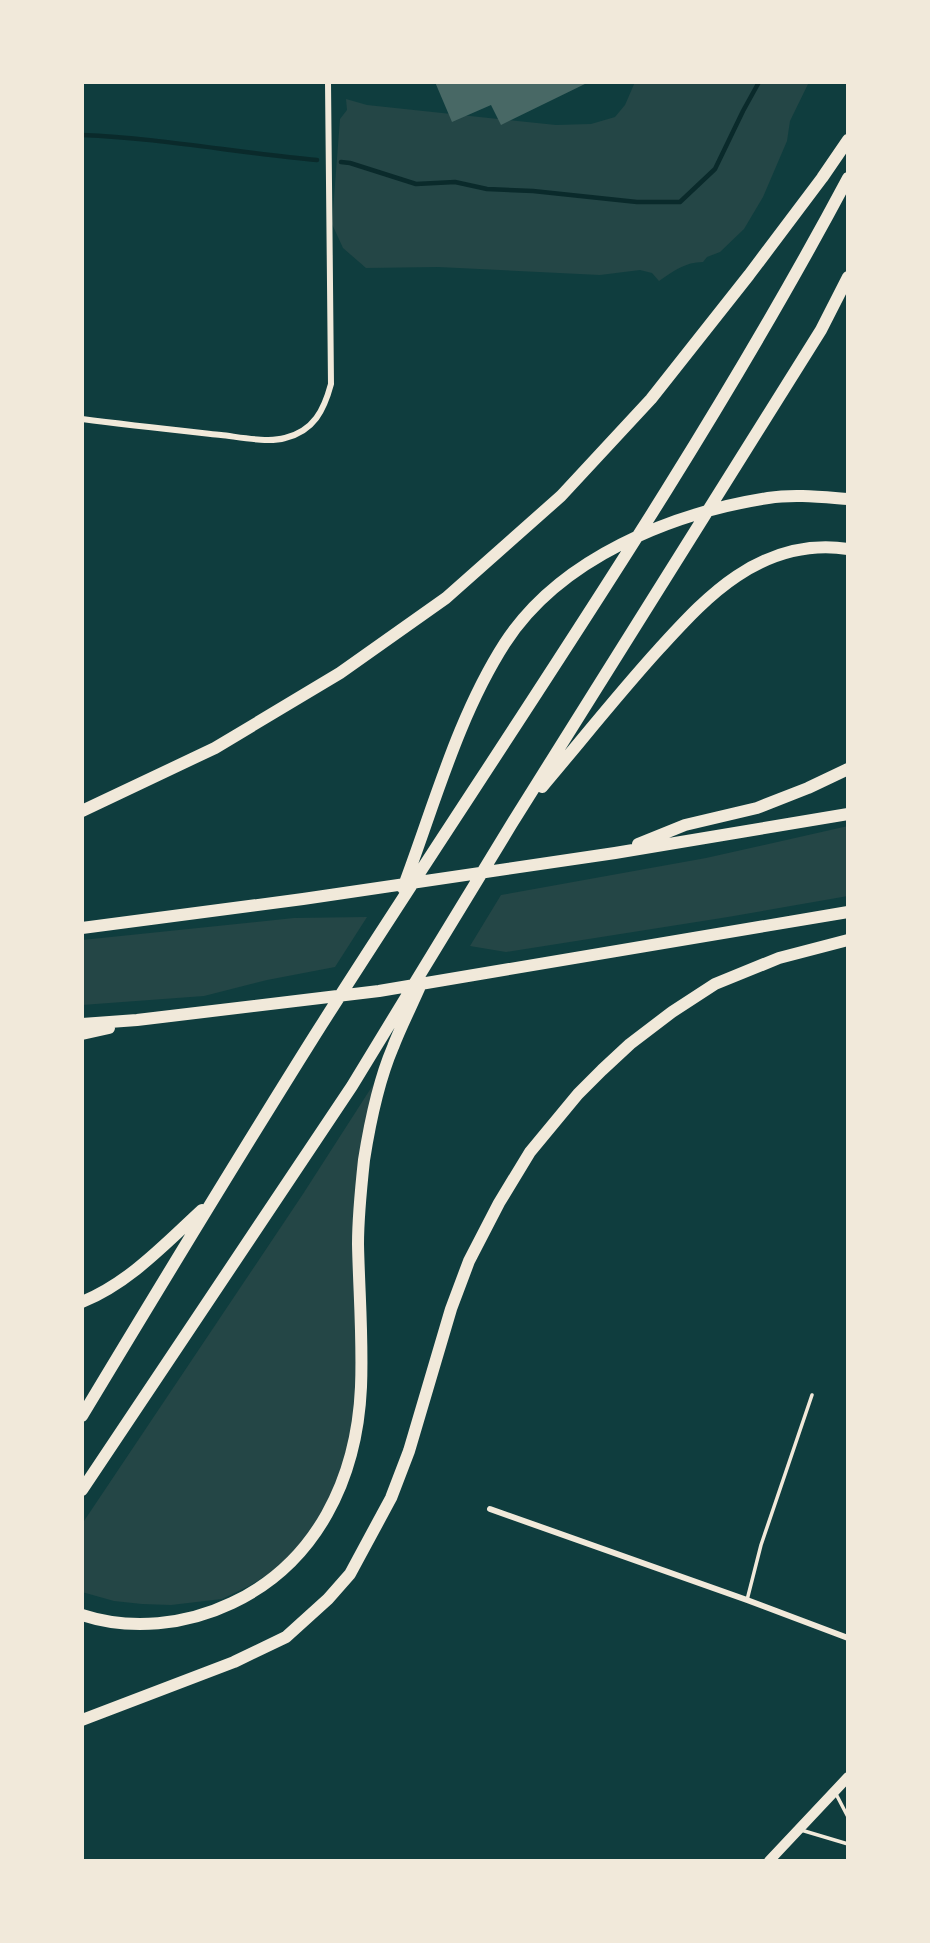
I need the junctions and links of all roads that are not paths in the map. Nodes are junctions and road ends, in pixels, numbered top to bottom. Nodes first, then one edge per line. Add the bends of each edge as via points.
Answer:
1 (328, 82) edge
2 (848, 140) edge
3 (848, 178) edge
4 (848, 277) edge
5 (82, 419) edge
6 (848, 499) edge
7 (848, 549) edge
8 (848, 769) edge
9 (82, 811) edge
10 (848, 814) edge
11 (511, 825) junction
12 (615, 853) junction
13 (848, 912) edge
14 (391, 920) junction
15 (82, 928) edge
16 (445, 933) junction
17 (848, 940) edge
18 (137, 1020) junction
19 (82, 1024) edge
20 (82, 1034) edge
21 (212, 1200) junction
22 (82, 1302) edge
23 (812, 1395) dead end
24 (82, 1416) edge
25 (82, 1490) edge
26 (490, 1509) dead end
27 (747, 1600) junction
28 (87, 1617) edge
29 (848, 1638) edge
30 (82, 1720) edge
31 (848, 1777) edge
32 (835, 1791) junction
33 (848, 1817) edge
34 (799, 1829) junction
35 (848, 1844) edge
36 (769, 1861) edge

1 - 5 street via 331,384 322,411 300,432 284,439
2 - 9 highway via 651,399 561,496 446,598 340,673 215,748
3 - 14 highway via 722,400
4 - 11 highway via 821,330
6 - 14 highway via 770,498 688,516 593,560 534,607 506,640 479,688
7 - 11 highway via 814,547 774,557 737,576 694,611
8 - 12 highway via 757,808 685,825
10 - 12 highway
11 - 16 highway
12 - 15 highway
13 - 18 highway via 379,991
14 - 21 highway
16 - 25 highway via 352,1086
16 - 28 highway via 392,1049 374,1105 359,1205 361,1391 342,1483 323,1524 268,1582 226,1606 168,1623 134,1624
17 - 30 highway via 779,958 715,984 672,1012 602,1070 530,1152 469,1261 391,1499 350,1574 328,1599 286,1637 234,1662
18 - 19 highway
18 - 20 highway
21 - 22 highway via 144,1264
21 - 24 highway
23 - 27 lane
26 - 27 street
27 - 29 street
31 - 32 main road
32 - 33 lane
32 - 34 main road
34 - 35 lane
34 - 36 main road

